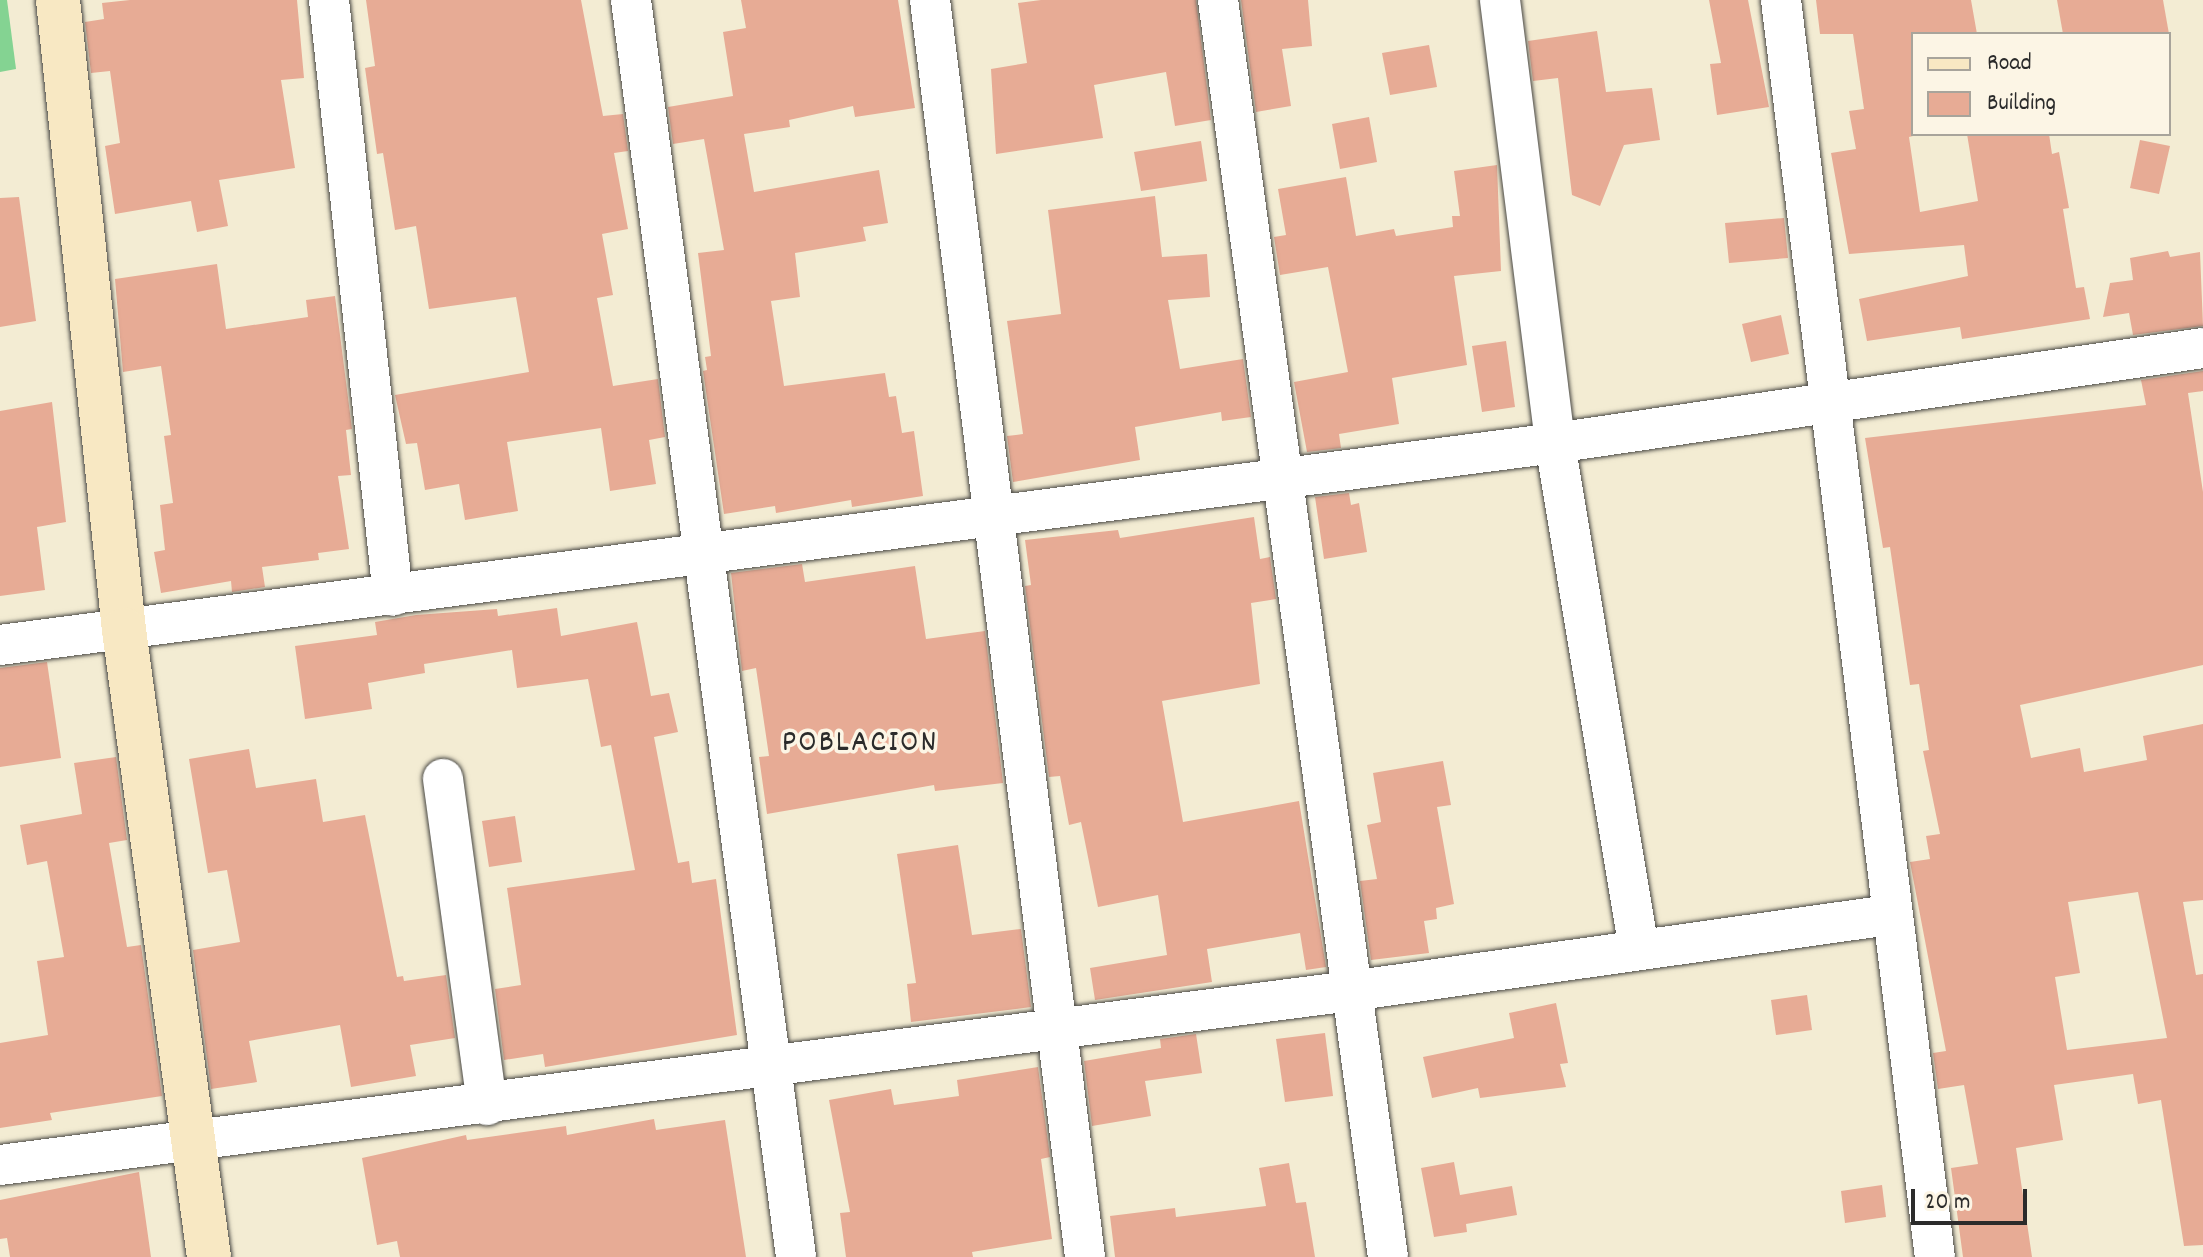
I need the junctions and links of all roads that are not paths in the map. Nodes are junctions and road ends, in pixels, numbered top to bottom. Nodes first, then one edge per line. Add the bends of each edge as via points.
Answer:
1 (58, 0) edge
2 (329, 0) edge
3 (631, 0) edge
4 (930, 0) edge
5 (1218, 0) edge
6 (1500, 0) edge
7 (1781, 0) edge
8 (2203, 348) edge
9 (1831, 403) junction
10 (1555, 443) junction
11 (1282, 476) junction
12 (992, 515) junction
13 (701, 557) junction
14 (393, 596) junction
15 (124, 630) junction
16 (0, 645) edge
17 (443, 779) dead end
18 (1889, 915) junction
19 (1639, 950) junction
20 (1351, 991) junction
21 (1057, 1029) junction
22 (771, 1065) junction
23 (487, 1105) junction
24 (192, 1142) junction
25 (0, 1165) edge
26 (209, 1257) edge
27 (796, 1257) edge
28 (1085, 1257) edge
29 (1388, 1257) edge
30 (1935, 1257) edge

1 - 15 street
2 - 14 street
3 - 13 street
4 - 12 street
5 - 11 street
6 - 10 street
7 - 9 street
8 - 9 street
9 - 10 street
9 - 18 street
10 - 11 street
10 - 19 street
11 - 12 street
11 - 20 street
12 - 13 street
12 - 21 street
13 - 14 street
13 - 22 street
14 - 15 street
15 - 16 street
15 - 24 street
17 - 23 street
18 - 19 street
18 - 30 street
19 - 20 street
20 - 21 street
20 - 29 street
21 - 22 street
21 - 28 street
22 - 23 street
22 - 27 street
23 - 24 street
24 - 25 street
24 - 26 street

